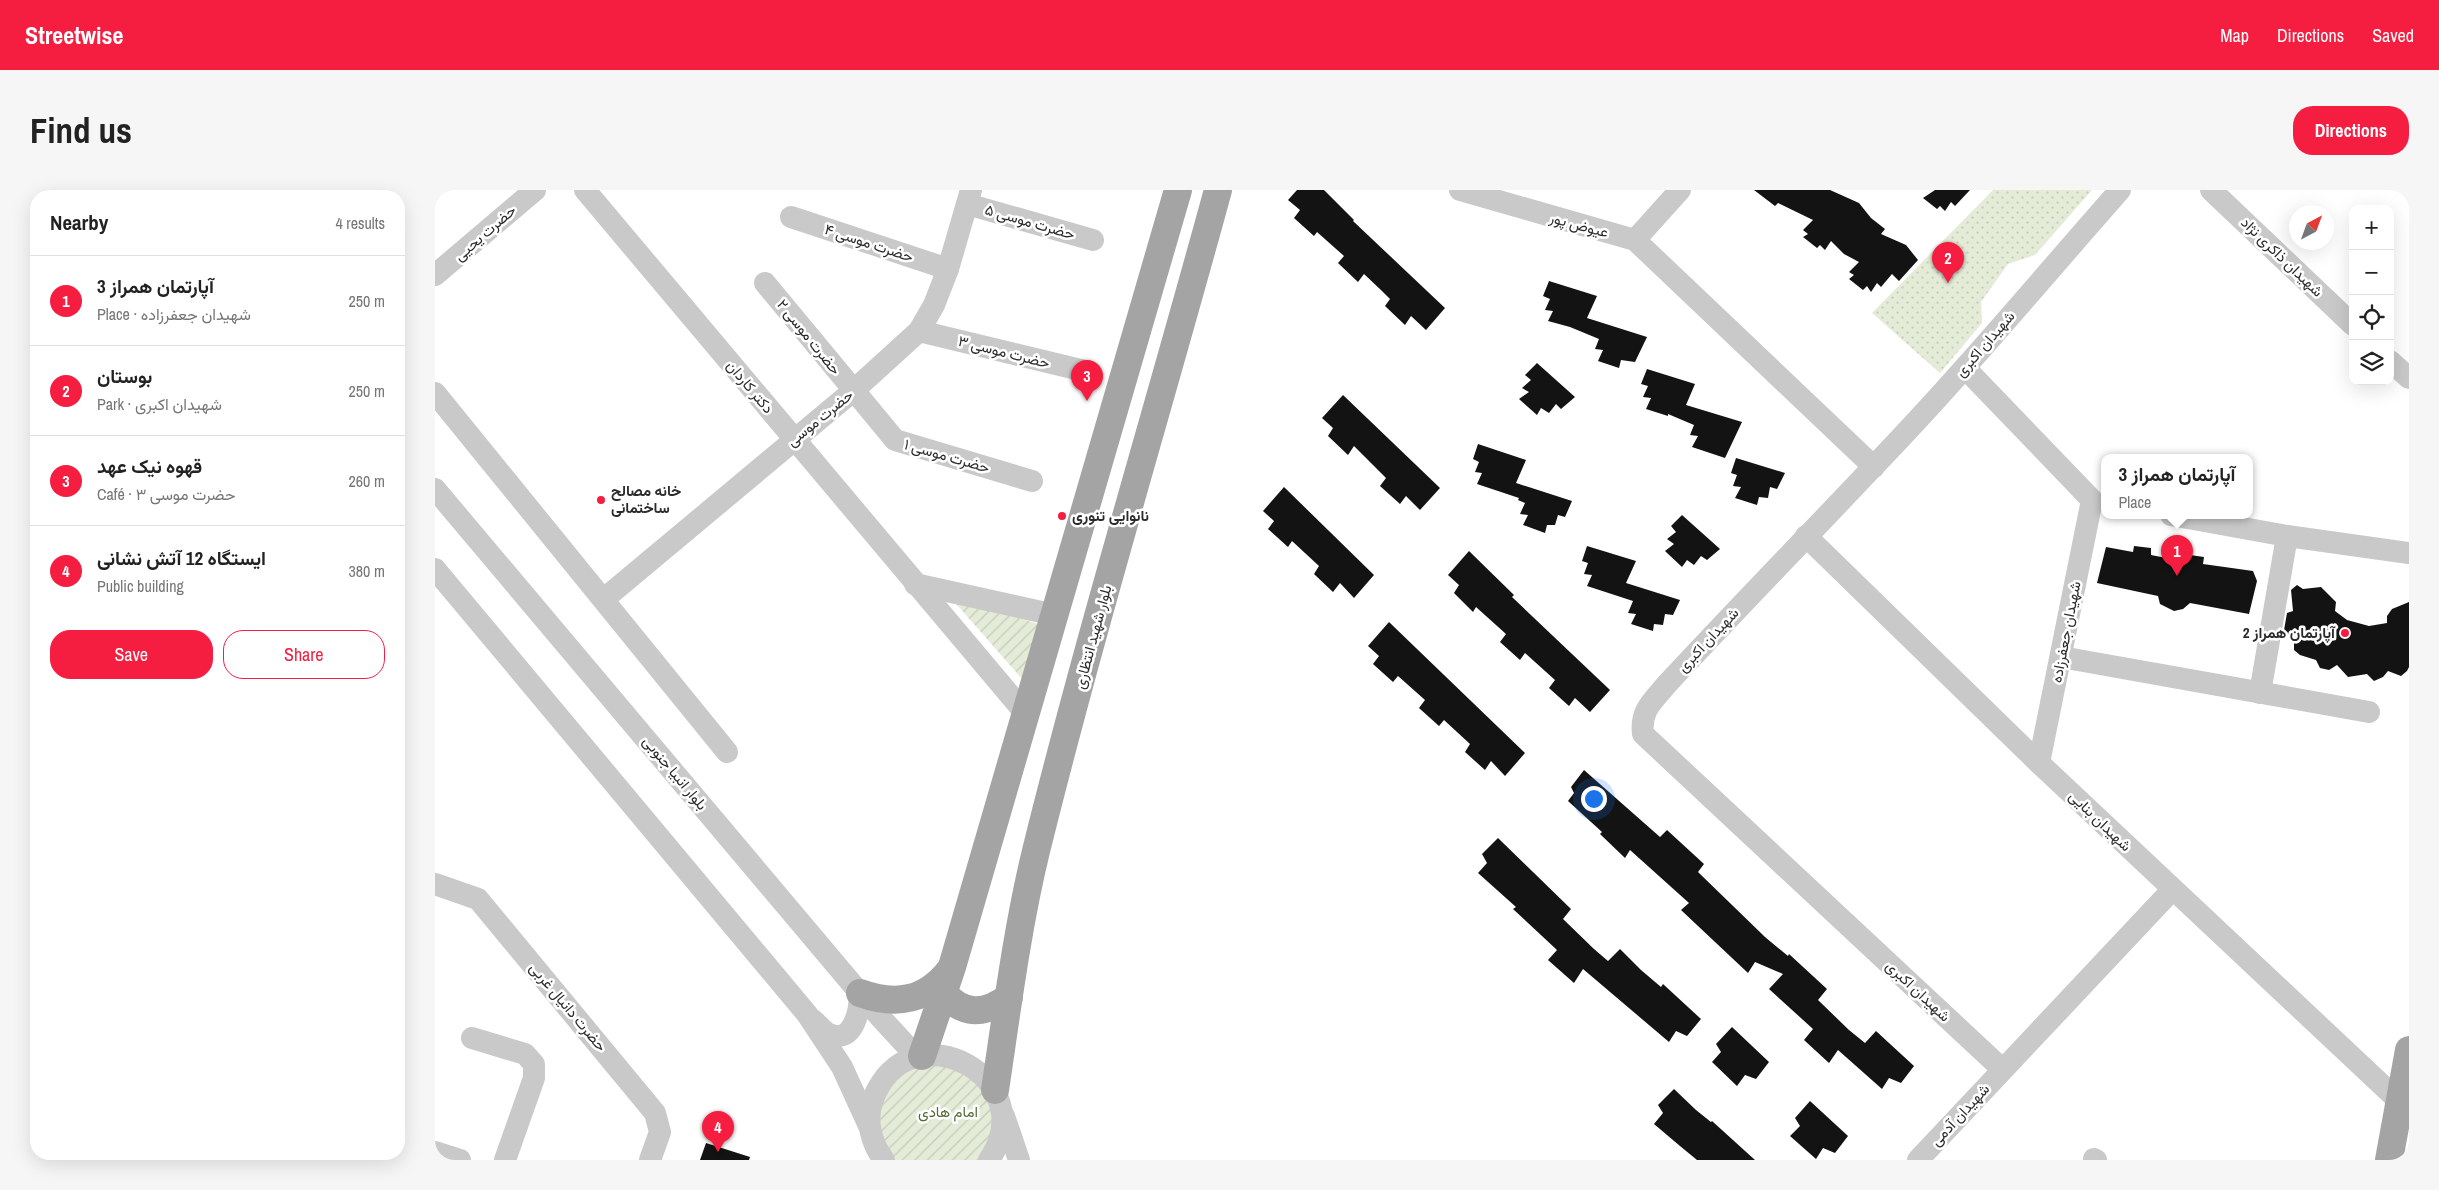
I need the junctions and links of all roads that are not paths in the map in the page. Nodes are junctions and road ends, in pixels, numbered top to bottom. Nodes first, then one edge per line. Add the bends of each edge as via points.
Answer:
1 (535, 190) edge
2 (585, 190) edge
3 (1178, 190) edge
4 (1218, 190) edge
5 (1460, 190) edge
6 (1680, 190) edge
7 (2120, 190) edge
8 (2211, 190) edge
9 (969, 197) edge
10 (791, 217) dead end
11 (1093, 240) dead end
12 (1635, 240) junction
13 (948, 269) junction
14 (435, 275) edge
15 (765, 283) dead end
16 (2349, 321) edge
17 (919, 331) junction
18 (2394, 364) edge
19 (1965, 368) junction
20 (1089, 372) dead end
21 (2409, 378) edge
22 (853, 391) junction
23 (435, 393) edge
24 (794, 440) junction
25 (1874, 467) junction
26 (1032, 481) dead end
27 (435, 489) edge
28 (2098, 501) edge
29 (2193, 519) edge
30 (1081, 525) junction
31 (1120, 535) junction
32 (1806, 536) junction
33 (2287, 536) junction
34 (2409, 554) edge
35 (435, 569) edge
36 (915, 584) junction
37 (604, 599) junction
38 (1055, 615) junction
39 (2061, 657) junction
40 (2261, 693) junction
41 (2369, 712) dead end
42 (1025, 713) junction
43 (727, 752) dead end
44 (2039, 764) junction
45 (435, 884) edge
46 (2173, 890) junction
47 (952, 967) junction
48 (942, 992) junction
49 (860, 993) junction
50 (1009, 997) junction
51 (807, 1014) junction
52 (472, 1038) dead end
53 (2409, 1050) edge
54 (919, 1056) junction
55 (2002, 1069) junction
56 (998, 1098) junction
57 (2400, 1102) junction
58 (869, 1126) junction
59 (435, 1152) edge
60 (878, 1156) edge
61 (459, 1160) edge
62 (505, 1160) edge
63 (650, 1160) edge
64 (989, 1160) edge
65 (1019, 1160) edge
66 (1918, 1160) edge
67 (2389, 1160) edge

1 - 14 street, حضرت یحیی
2 - 24 street, دکتر کاردان
3 - 30 main road
4 - 31 main road, بلوار شهید انتظاری
5 - 12 street, عیوض پور
6 - 12 street
7 - 19 street, شهیدان اکبری
8 - 16 street, شهیدان ذاکری نژاد
9 - 11 street, حضرت موسی ۵
9 - 13 street, حضرت موسی
10 - 13 street, حضرت موسی ۴
12 - 25 street
13 - 17 street, حضرت موسی via 934,305
15 - 22 street, حضرت موسی ۲
17 - 20 street, حضرت موسی ۳
17 - 22 street, حضرت موسی
18 - 21 street
19 - 25 street, شهیدان اکبری
19 - 28 street, شهیدان جعفرزاده
22 - 24 street, حضرت موسی
22 - 26 street, حضرت موسی ۱ via 895,440
23 - 37 street
24 - 36 street, دکتر کاردان
24 - 37 street, حضرت موسی
25 - 32 street, شهیدان اکبری
27 - 49 street, بلوار انبیا جنوبی
28 - 39 street, شهیدان جعفرزاده
29 - 33 street
30 - 31 main road
30 - 38 main road
31 - 50 main road, بلوار شهید انتظاری via 1036,853
32 - 44 street, شهیدان بنایی
32 - 55 street, شهیدان اکبری via 1646,709 1642,721 1643,734
33 - 34 street
33 - 40 street
35 - 51 street
36 - 38 street
36 - 42 street, دکتر کاردان
37 - 43 street
38 - 42 main road
39 - 40 street
39 - 44 street, شهیدان جعفرزاده
40 - 41 street
42 - 47 main road
44 - 46 street, شهیدان بنایی
45 - 63 street, حضرت دانیال غربی via 478,899 655,1113 660,1132
46 - 55 street, شهیدان آدمی
46 - 57 street, شهیدان بنایی
47 - 48 main road
47 - 49 main road via 931,991 911,998 875,999
48 - 50 main road via 953,1004 970,1010 988,1010
48 - 54 main road
49 - 51 street via 859,1014 845,1032 829,1034
49 - 54 street, بلوار انبیا جنوبی
50 - 56 main road, بلوار شهید انتظاری
51 - 58 street via 842,1068
52 - 62 street via 525,1054 534,1064 534,1078
53 - 57 main road
54 - 56 street via 947,1056 966,1062 983,1074
54 - 58 street via 890,1072 878,1088 871,1106
55 - 66 street, شهیدان آدمی
56 - 64 street via 1002,1129 996,1150
56 - 65 street
57 - 67 main road
58 - 60 street
59 - 61 street

